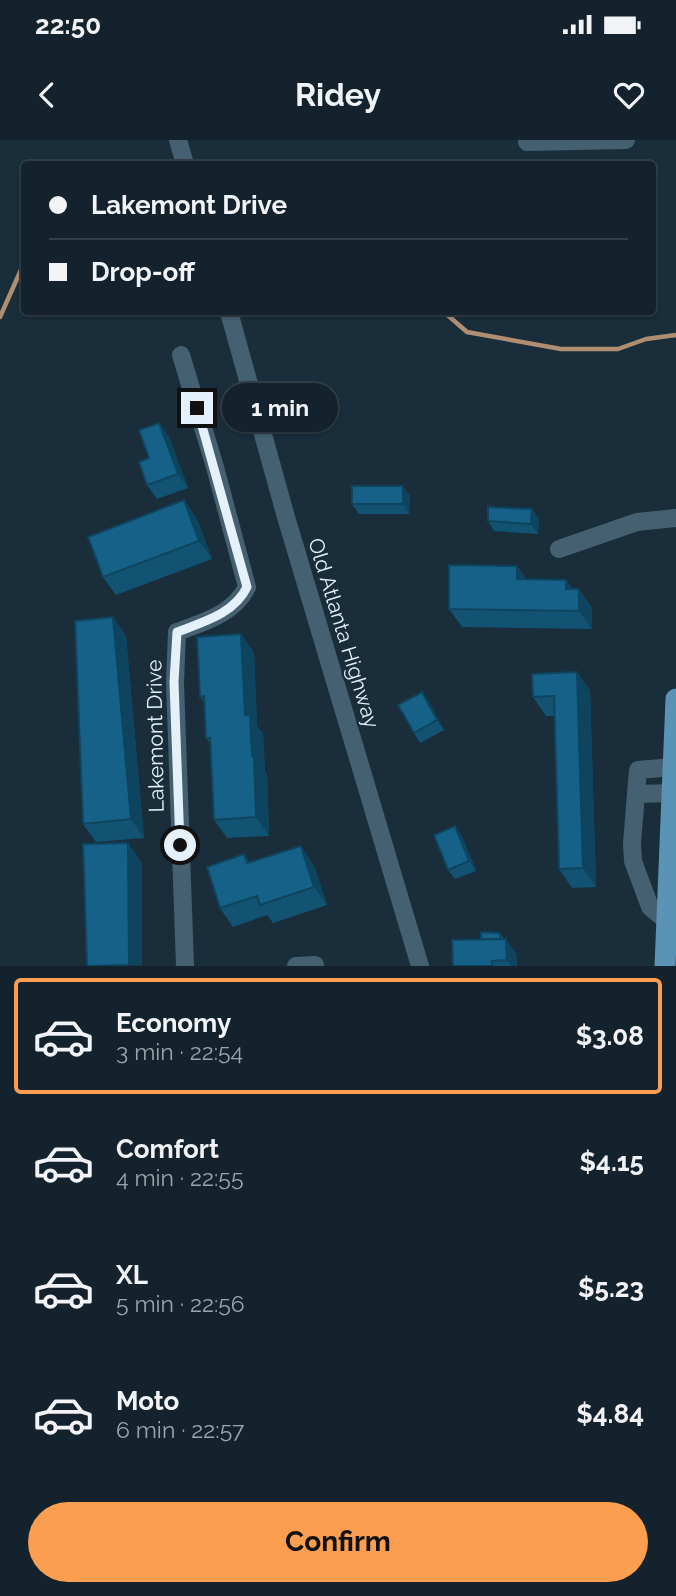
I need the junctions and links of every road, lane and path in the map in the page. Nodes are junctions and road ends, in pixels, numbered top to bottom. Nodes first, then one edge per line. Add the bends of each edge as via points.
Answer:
1 (178, 140) edge
2 (626, 140) edge
3 (527, 142) edge
4 (184, 161) edge
5 (230, 315) edge
6 (181, 355) dead end
7 (676, 518) edge
8 (559, 549) dead end
9 (676, 699) edge
10 (673, 767) junction
11 (636, 794) junction
12 (673, 800) edge
13 (667, 921) junction
14 (315, 965) edge
15 (185, 966) edge
16 (296, 966) edge
17 (420, 966) edge
18 (665, 966) edge

1 - 4 street
2 - 3 street
5 - 17 street, Old Atlanta Highway
6 - 15 street, Lakemont Drive via 247,587 218,617 177,632 174,682
7 - 8 street via 637,522
9 - 10 main road
10 - 11 street via 638,770
10 - 12 main road
11 - 12 street
11 - 13 street via 633,861 650,907
12 - 13 main road
13 - 18 main road
14 - 16 street

